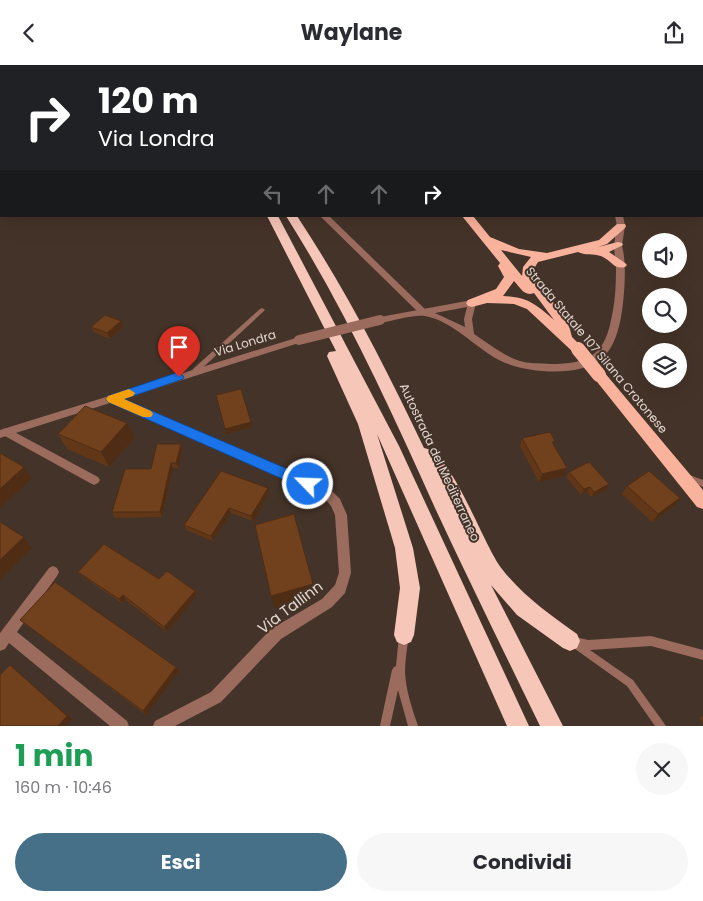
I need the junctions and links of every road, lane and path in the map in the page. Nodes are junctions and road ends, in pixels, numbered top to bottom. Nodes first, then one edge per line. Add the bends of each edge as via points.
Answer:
1 (273, 217) edge
2 (292, 217) edge
3 (325, 217) edge
4 (468, 217) edge
5 (468, 217) edge
6 (620, 221) edge
7 (602, 242) junction
8 (489, 244) junction
9 (618, 245) junction
10 (590, 251) junction
11 (570, 252) junction
12 (552, 255) junction
13 (298, 262) junction
14 (621, 265) junction
15 (487, 299) junction
16 (472, 303) junction
17 (452, 307) junction
18 (262, 310) dead end
19 (422, 312) junction
20 (468, 319) junction
21 (453, 322) junction
22 (470, 333) junction
23 (567, 335) junction
24 (578, 349) junction
25 (195, 371) junction
26 (112, 399) junction
27 (4, 433) edge
28 (412, 439) junction
29 (680, 475) junction
30 (94, 480) dead end
31 (703, 484) edge
32 (703, 503) edge
33 (53, 572) dead end
34 (404, 635) junction
35 (4, 639) edge
36 (570, 641) junction
37 (703, 655) edge
38 (122, 726) edge
39 (160, 726) edge
40 (385, 726) edge
41 (413, 726) edge
42 (518, 726) edge
43 (552, 726) edge
44 (661, 726) edge

1 - 13 highway
2 - 28 highway, Autostrada del Mediterraneo via 335,285
3 - 19 street
4 - 8 highway, Strada Statale 107 Silana Crotonese
5 - 12 highway via 503,248 516,253
6 - 7 highway via 613,235
6 - 9 street
7 - 9 highway
7 - 11 highway
8 - 15 highway via 510,277 502,293
8 - 23 highway, Strada Statale 107 Silana Crotonese
9 - 10 highway
9 - 14 street
10 - 11 highway
10 - 14 highway via 604,253
11 - 12 highway
12 - 23 highway via 534,260 528,277 564,325
13 - 34 highway via 299,281 366,424 404,547 410,588
13 - 42 highway via 390,446
14 - 22 street via 611,340 601,355 580,365 544,367 517,363 485,348
15 - 16 highway
15 - 24 highway via 516,300 531,306
16 - 17 street, Via Londra
16 - 20 street
17 - 19 street, Via Londra
17 - 20 street
17 - 21 street
18 - 25 lane
19 - 21 street
19 - 25 street, Via Londra, bridge via 299,340
20 - 22 street
21 - 22 street
23 - 24 highway, Strada Statale 107 Silana Crotonese
24 - 29 highway, Strada Statale 107 Silana Crotonese, bridge
25 - 26 street, Via Londra
26 - 27 street, Via Londra
26 - 39 street, Via Tallinn via 326,492 341,515 345,573 340,589 327,603 276,634 216,697
27 - 30 street
28 - 36 highway via 444,476 494,574 524,608
28 - 43 highway, Autostrada del Mediterraneo
29 - 31 lane
29 - 32 highway, Strada Statale 107 Silana Crotonese
33 - 35 street
34 - 40 lane
34 - 41 lane via 399,666 401,691
35 - 38 street
36 - 37 lane via 588,645 651,641
36 - 44 lane via 630,683

